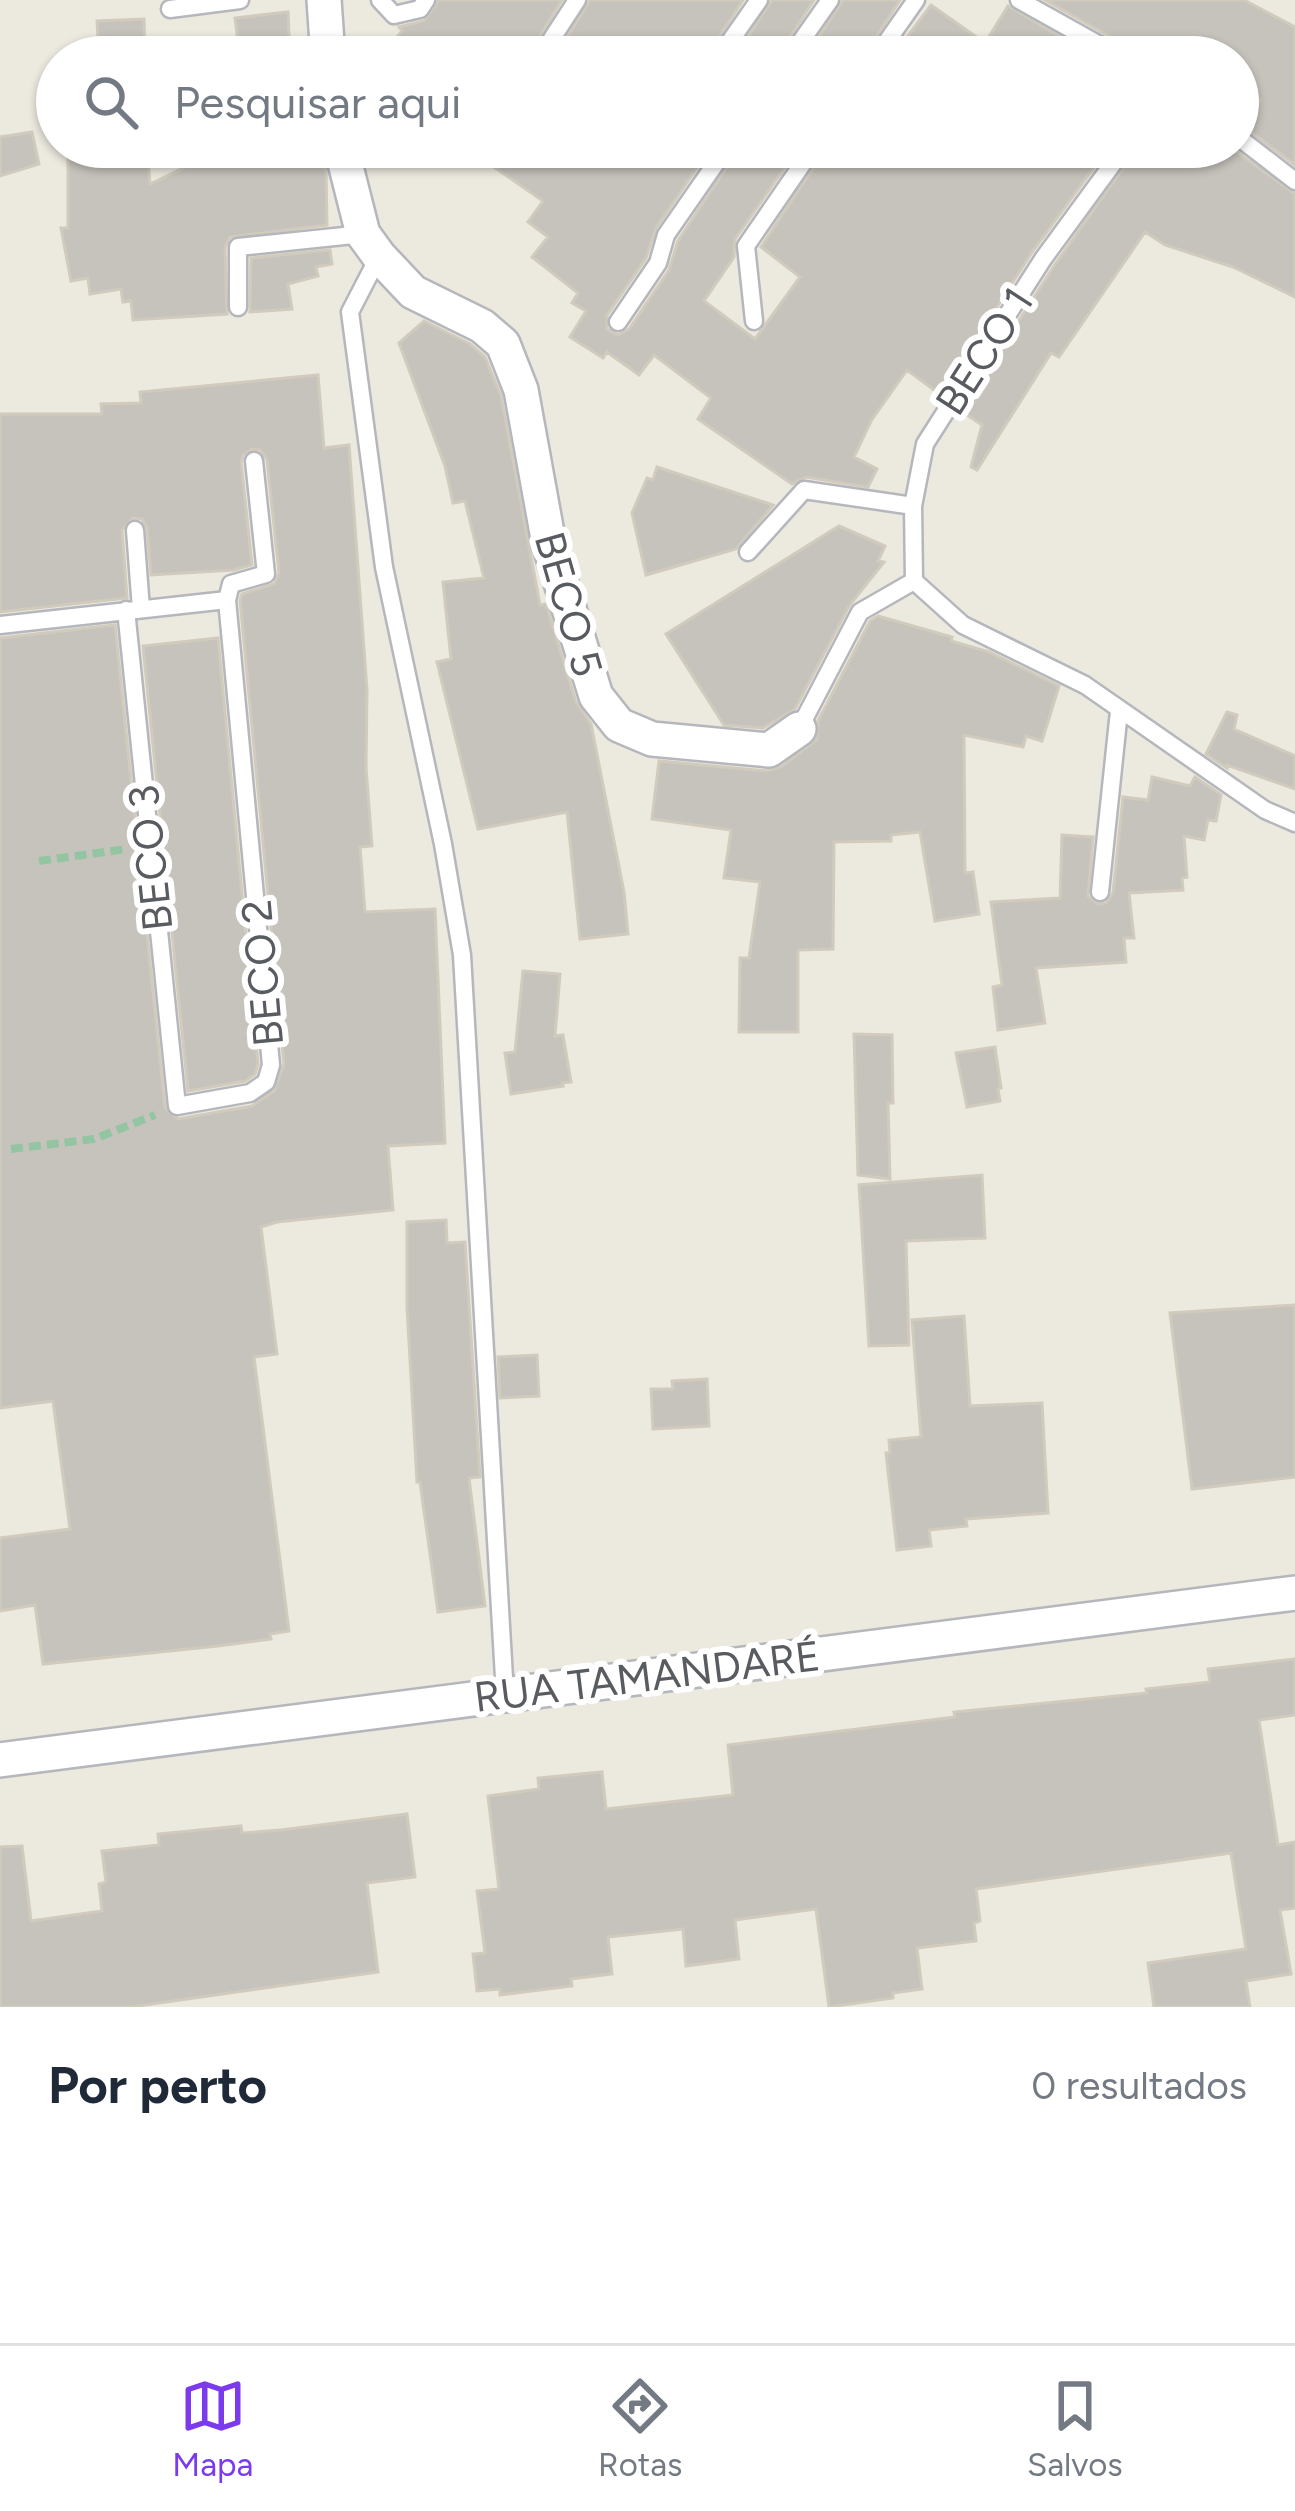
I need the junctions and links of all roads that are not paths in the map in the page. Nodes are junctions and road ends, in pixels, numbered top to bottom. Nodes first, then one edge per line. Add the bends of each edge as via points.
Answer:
1 (240, 0) edge
2 (324, 0) edge
3 (380, 0) edge
4 (426, 0) edge
5 (577, 0) edge
6 (760, 0) edge
7 (830, 0) edge
8 (916, 0) edge
9 (1019, 0) edge
10 (170, 9) dead end
11 (327, 36) edge
12 (554, 36) edge
13 (734, 36) edge
14 (805, 36) edge
15 (891, 36) edge
16 (1083, 36) edge
17 (1259, 153) edge
18 (347, 168) edge
19 (712, 168) edge
20 (800, 168) edge
21 (1110, 168) edge
22 (1295, 181) edge
23 (371, 245) junction
24 (238, 307) dead end
25 (754, 321) dead end
26 (618, 322) dead end
27 (254, 461) dead end
28 (913, 506) junction
29 (135, 530) dead end
30 (748, 551) dead end
31 (914, 580) junction
32 (227, 600) junction
33 (133, 610) junction
34 (0, 626) edge
35 (1119, 711) junction
36 (799, 729) joint
37 (1295, 823) edge
38 (1100, 892) dead end
39 (177, 1106) joint
40 (1295, 1592) edge
41 (505, 1695) junction
42 (0, 1760) edge

1 - 10 lane
2 - 11 street
3 - 4 lane via 394,15
5 - 12 lane
6 - 13 lane
7 - 14 lane
8 - 15 lane
9 - 16 lane
17 - 22 lane
18 - 23 street
19 - 26 lane
20 - 25 lane via 746,246
21 - 28 lane, BECO 1 via 925,444
23 - 24 lane via 238,247
23 - 36 street, BECO 5 via 413,292 503,344 520,390 549,544 596,696 619,725 652,739 769,750
23 - 41 lane via 350,312 383,567 462,955
27 - 32 lane via 266,574 231,584
28 - 30 lane via 805,490
28 - 31 lane, BECO 1
29 - 33 lane, BECO 3
31 - 35 lane via 963,625 1085,685
31 - 36 lane, BECO 5 via 860,612
32 - 33 lane
32 - 39 lane, BECO 2 via 271,1064 266,1082 250,1093
33 - 34 lane
33 - 39 lane, BECO 3
35 - 37 lane
35 - 38 lane
40 - 41 street, RUA TAMANDARÉ
41 - 42 street, RUA TAMANDARÉ

